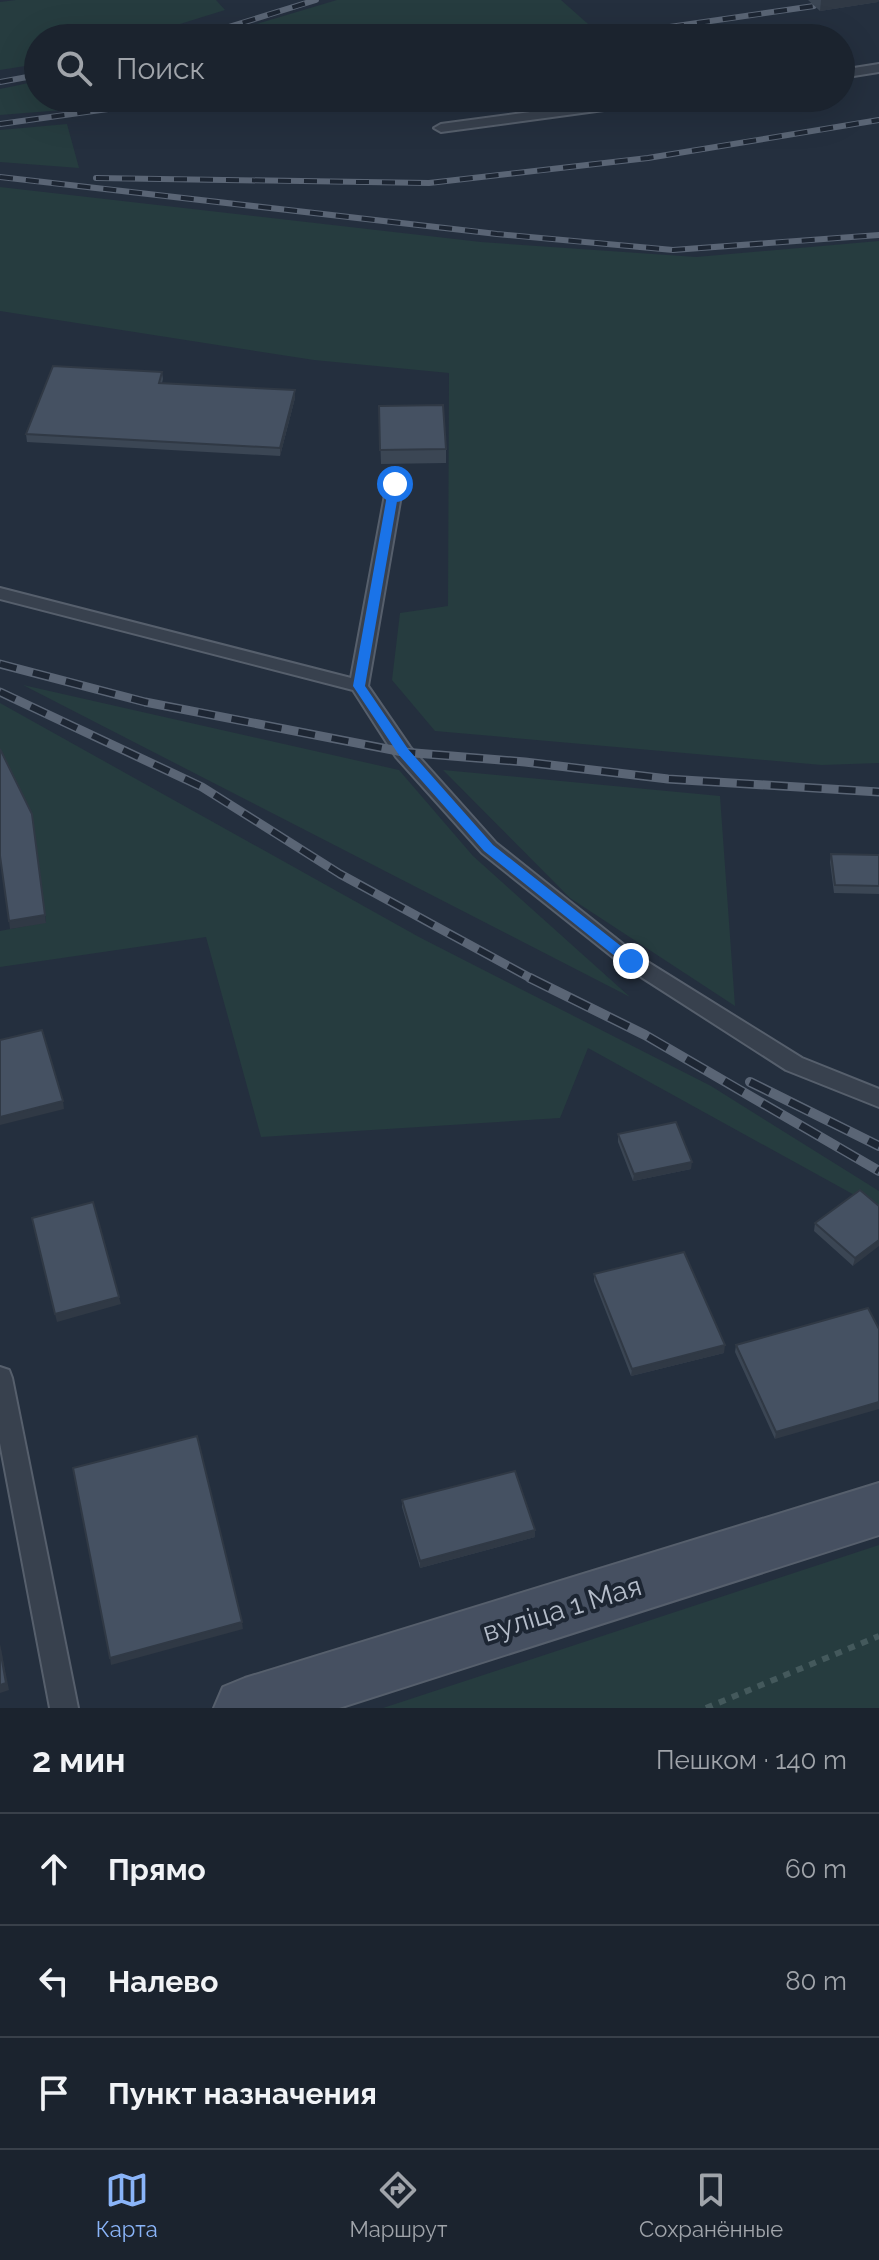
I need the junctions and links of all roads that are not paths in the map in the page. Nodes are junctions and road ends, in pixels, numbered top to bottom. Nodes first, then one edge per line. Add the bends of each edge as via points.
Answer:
1 (879, 68) edge
2 (855, 72) edge
3 (559, 112) edge
4 (441, 128) dead end
5 (395, 484) dead end
6 (0, 593) edge
7 (359, 686) junction
8 (879, 1098) edge
9 (0, 1378) edge
10 (879, 1509) edge
11 (64, 1708) edge
12 (245, 1708) edge

1 - 2 lane
3 - 4 lane
5 - 7 lane
6 - 7 lane
7 - 8 lane via 403,752 489,848 631,961 794,1064
9 - 11 lane
10 - 12 street, вуліца 1 Мая

